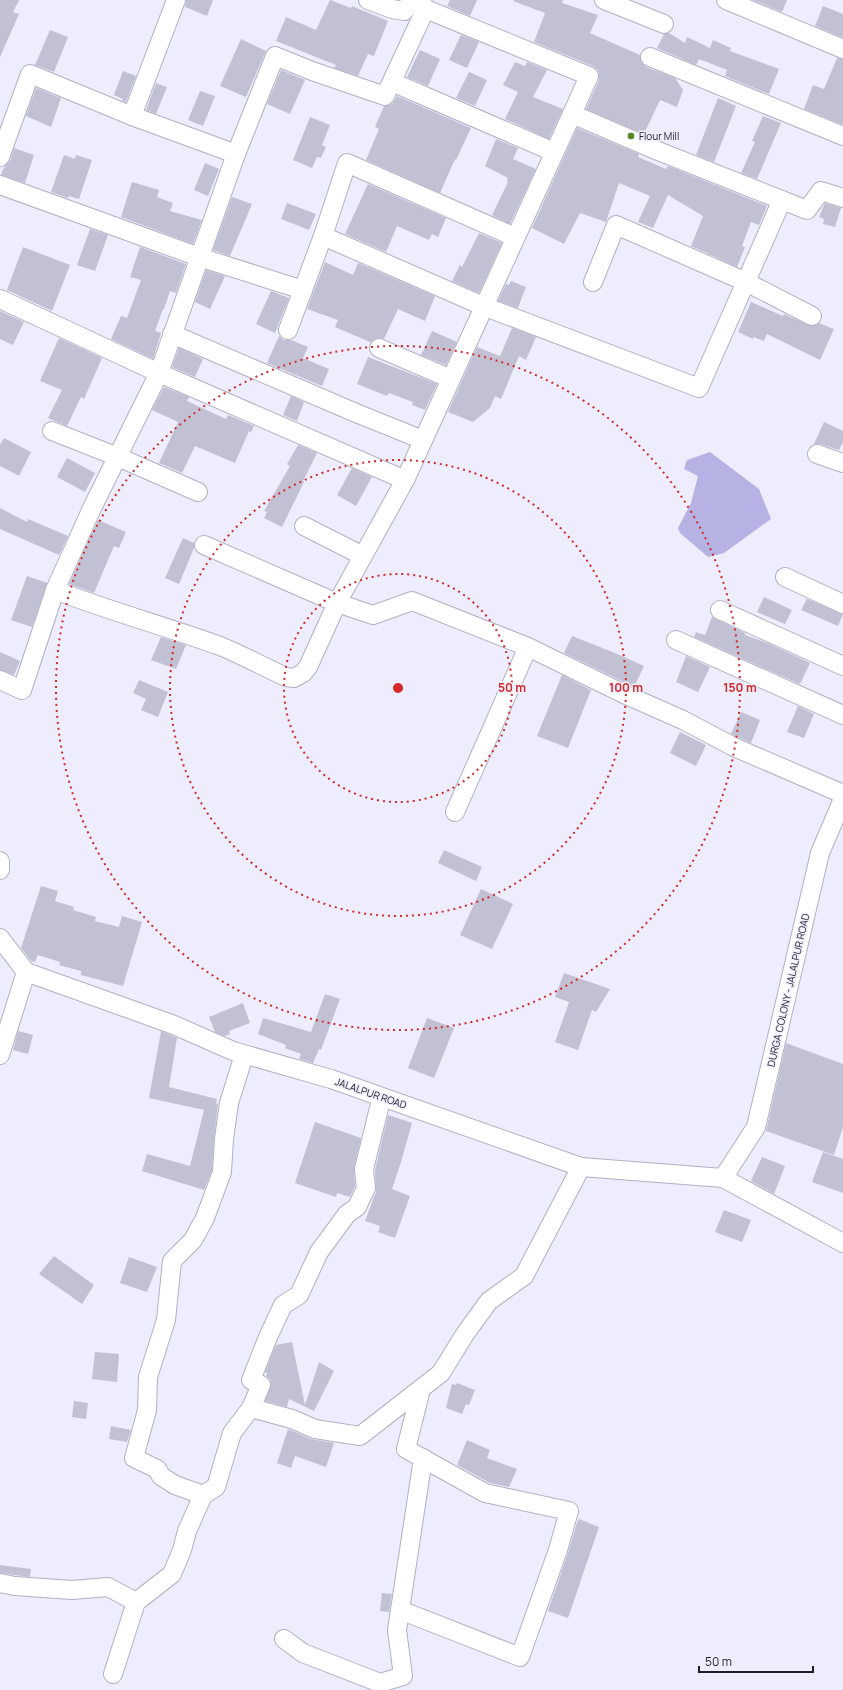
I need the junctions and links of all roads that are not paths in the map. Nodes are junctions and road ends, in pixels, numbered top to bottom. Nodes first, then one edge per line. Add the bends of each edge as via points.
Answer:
1 (176, 0) edge
2 (368, 0) edge
3 (604, 0) edge
4 (726, 0) edge
5 (416, 4) edge
6 (664, 24) dead end
7 (843, 48) edge
8 (650, 57) dead end
9 (392, 82) junction
10 (572, 114) junction
11 (132, 116) junction
12 (843, 136) edge
13 (3, 137) edge
14 (554, 152) junction
15 (236, 154) junction
16 (0, 157) edge
17 (0, 185) edge
18 (843, 198) edge
19 (782, 200) junction
20 (323, 236) junction
21 (515, 237) junction
22 (199, 257) junction
23 (593, 282) dead end
24 (746, 282) junction
25 (302, 290) junction
26 (0, 299) edge
27 (483, 306) junction
28 (812, 316) dead end
29 (288, 330) dead end
30 (172, 334) junction
31 (379, 348) dead end
32 (159, 373) junction
33 (451, 379) junction
34 (52, 432) dead end
35 (423, 440) junction
36 (817, 454) dead end
37 (118, 457) junction
38 (843, 463) edge
39 (405, 480) junction
40 (198, 492) dead end
41 (304, 526) dead end
42 (204, 545) dead end
43 (363, 556) junction
44 (785, 577) dead end
45 (55, 590) junction
46 (337, 603) junction
47 (843, 604) edge
48 (720, 610) dead end
49 (676, 640) dead end
50 (528, 647) junction
51 (843, 666) edge
52 (0, 680) edge
53 (843, 715) edge
54 (843, 794) edge
55 (843, 799) edge
56 (455, 812) dead end
57 (0, 862) edge
58 (0, 870) edge
59 (0, 938) edge
60 (26, 972) junction
61 (0, 1055) edge
62 (244, 1055) junction
63 (380, 1104) dead end
64 (581, 1167) junction
65 (723, 1178) junction
66 (843, 1243) edge
67 (421, 1389) junction
68 (251, 1408) junction
69 (423, 1458) junction
70 (203, 1495) junction
71 (0, 1583) edge
72 (136, 1602) junction
73 (400, 1610) junction
74 (284, 1639) dead end
75 (113, 1674) dead end

1 - 11 street
2 - 5 street via 404,11
3 - 6 street
4 - 7 street
5 - 9 street
5 - 10 street via 589,76
8 - 12 street
9 - 14 street
9 - 15 street via 385,96 275,56
10 - 14 street
10 - 19 street
11 - 13 street via 30,74
11 - 15 street
13 - 16 street
14 - 21 street
15 - 22 street
17 - 22 street
18 - 19 street via 821,191 807,210
19 - 24 street
20 - 21 street via 347,163
20 - 25 street
20 - 27 street
21 - 27 street
22 - 25 street
22 - 30 street
23 - 24 street via 616,225
24 - 27 street via 699,388
24 - 28 street
25 - 29 street
26 - 32 street
27 - 33 street
30 - 32 street
30 - 35 street via 356,414
31 - 33 street
32 - 37 street
32 - 39 street
33 - 35 street
34 - 37 street
35 - 39 street
36 - 38 street
37 - 40 street
37 - 45 street
39 - 43 street
41 - 43 street
42 - 46 street
43 - 46 street
44 - 47 street
45 - 46 street via 222,647 286,677 294,678 308,667
45 - 52 street via 22,690
46 - 50 street via 373,615 412,601
48 - 51 street
49 - 53 street
50 - 54 street via 734,746
50 - 56 street
55 - 65 street, DURGA COLONY - JALALPUR ROAD via 820,853 756,1127
57 - 58 street
59 - 60 street
60 - 61 street
60 - 62 street, JALALPUR ROAD via 174,1025
62 - 64 street, JALALPUR ROAD via 331,1079
62 - 70 street via 229,1103 222,1172 205,1218 193,1240 172,1262 166,1320 148,1377 147,1410 134,1458 157,1469 161,1476 175,1485
63 - 68 street via 364,1169 366,1188 357,1207 347,1214 319,1252 299,1295 283,1305 251,1380 261,1385
64 - 65 street, JALALPUR ROAD
64 - 67 street via 524,1276 489,1301 441,1373
65 - 66 street
67 - 68 street via 360,1436 315,1429 292,1419
67 - 69 street via 406,1449
68 - 70 street via 232,1433 216,1487
69 - 73 street
69 - 73 street via 485,1493 569,1511 520,1657
70 - 72 street via 172,1574
71 - 72 street via 72,1590 108,1587
72 - 75 street
73 - 74 street via 398,1630 403,1676 380,1683 303,1653

